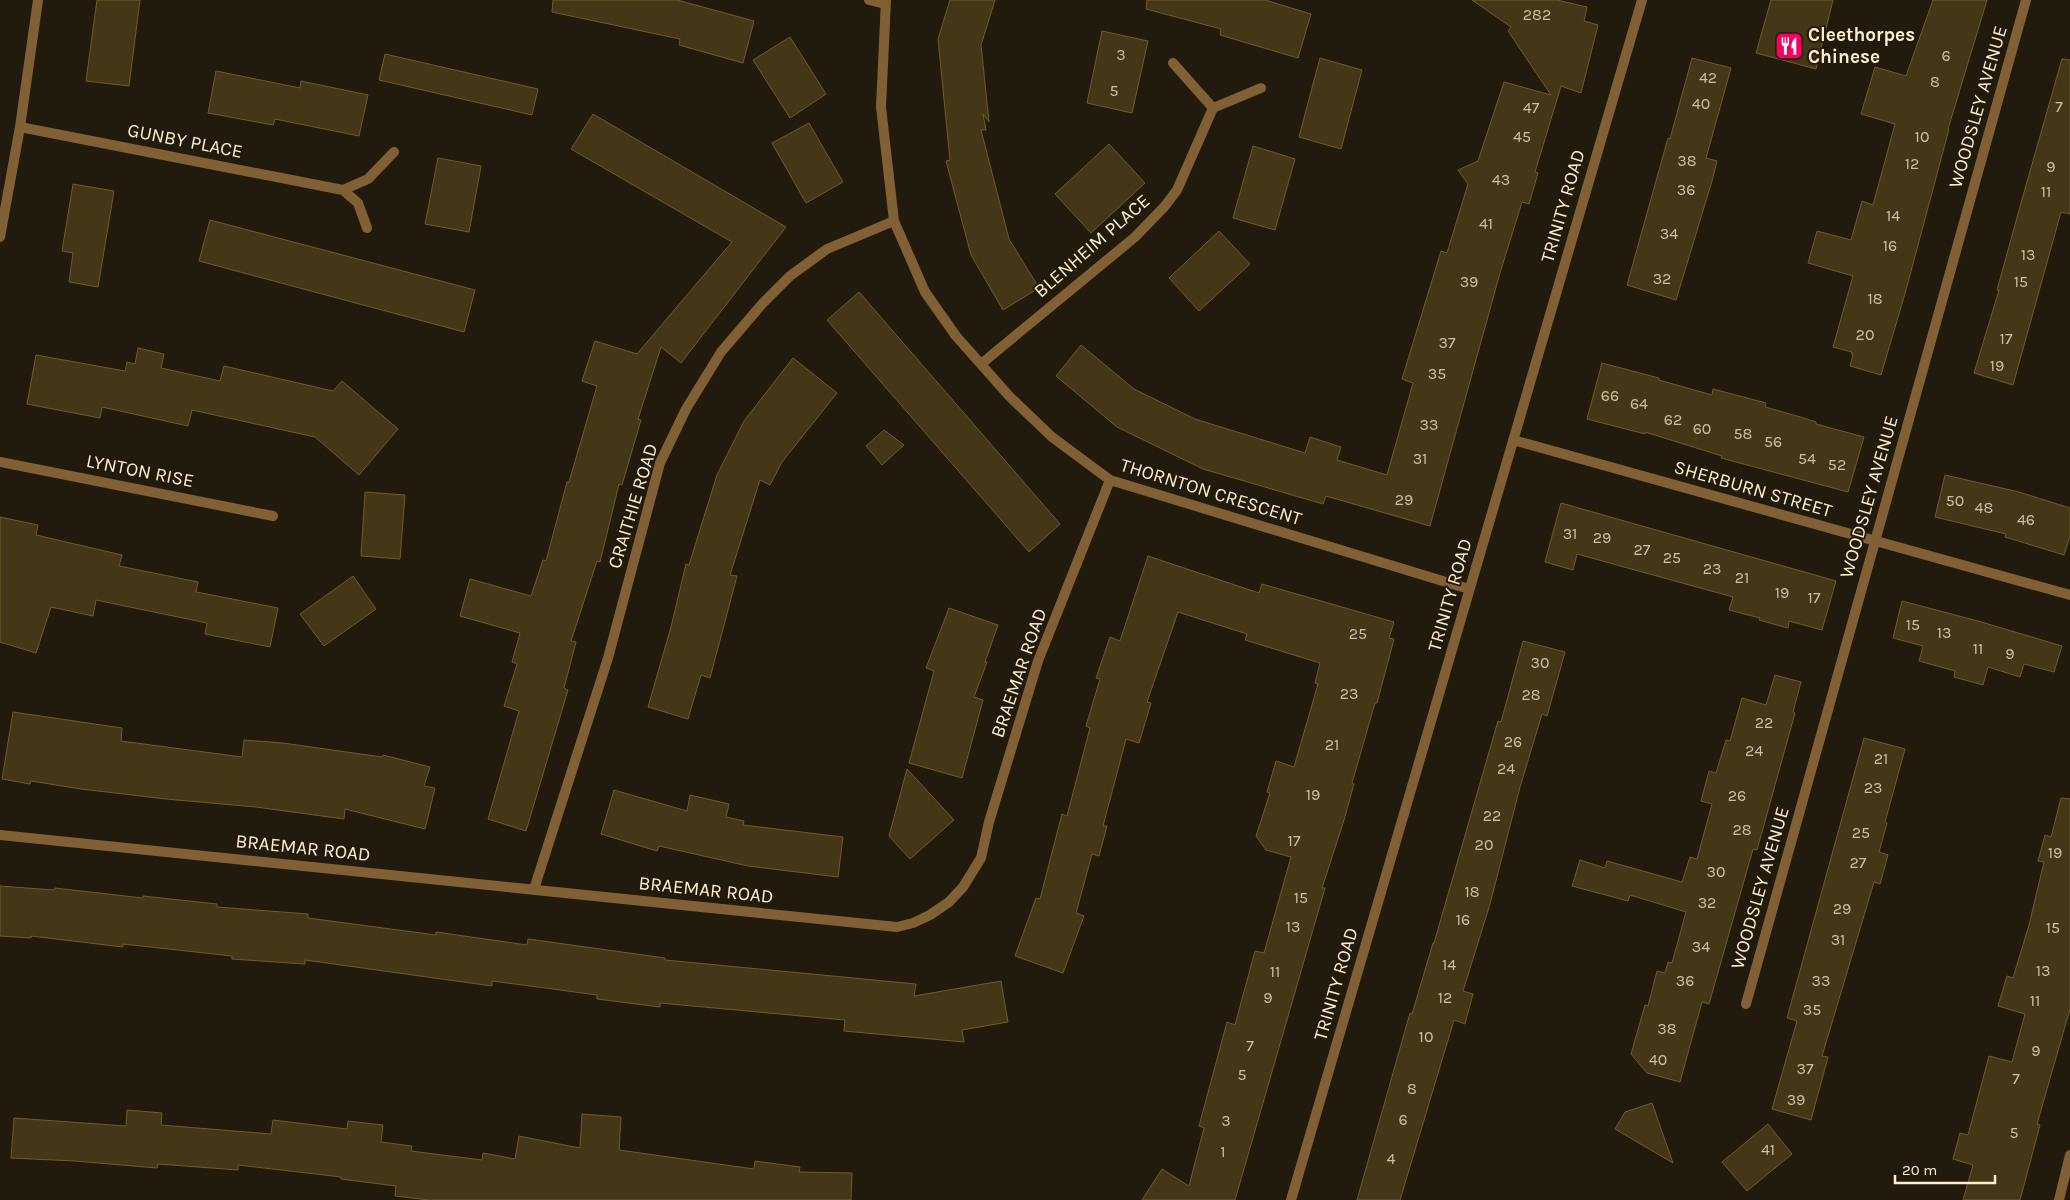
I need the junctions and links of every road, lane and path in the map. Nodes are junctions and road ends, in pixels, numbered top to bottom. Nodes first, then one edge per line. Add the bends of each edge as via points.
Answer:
1 (38, 0) edge
2 (869, 0) edge
3 (1642, 0) edge
4 (2026, 0) edge
5 (886, 2) edge
6 (1173, 63) dead end
7 (1261, 88) dead end
8 (1213, 108) junction
9 (20, 127) junction
10 (394, 152) dead end
11 (343, 190) junction
12 (894, 220) junction
13 (368, 228) dead end
14 (0, 237) edge
15 (981, 364) junction
16 (1513, 440) junction
17 (0, 462) edge
18 (1110, 480) junction
19 (273, 516) dead end
20 (1875, 541) junction
21 (1469, 589) junction
22 (2070, 595) edge
23 (0, 835) edge
24 (534, 889) junction
25 (1746, 1004) dead end
26 (2070, 1155) edge
27 (1291, 1200) edge
28 (2060, 1200) edge

1 - 9 street
2 - 5 street
3 - 16 street, TRINITY ROAD
4 - 20 street, WOODSLEY AVENUE
5 - 12 street, THORNTON CRESCENT via 880,108
6 - 8 street
7 - 8 street
8 - 15 street, BLENHEIM PLACE via 1177,190 1165,206 1135,236
9 - 11 street, GUNBY PLACE
9 - 14 street
10 - 11 street via 368,179
11 - 13 street via 358,203
12 - 15 street, THORNTON CRESCENT via 925,292 956,336
12 - 24 street, CRAITHIE ROAD via 827,249 790,276 721,352 686,409 660,463 608,658
15 - 18 street, THORNTON CRESCENT via 1052,437
16 - 20 street, SHERBURN STREET
16 - 21 street, TRINITY ROAD
17 - 19 street, LYNTON RISE
18 - 21 street, THORNTON CRESCENT
18 - 24 street, BRAEMAR ROAD via 1038,661 981,858 968,882 949,902 930,915 897,927
20 - 22 street, SHERBURN STREET
20 - 25 street, WOODSLEY AVENUE
21 - 27 street, TRINITY ROAD
23 - 24 street, BRAEMAR ROAD
26 - 28 street

